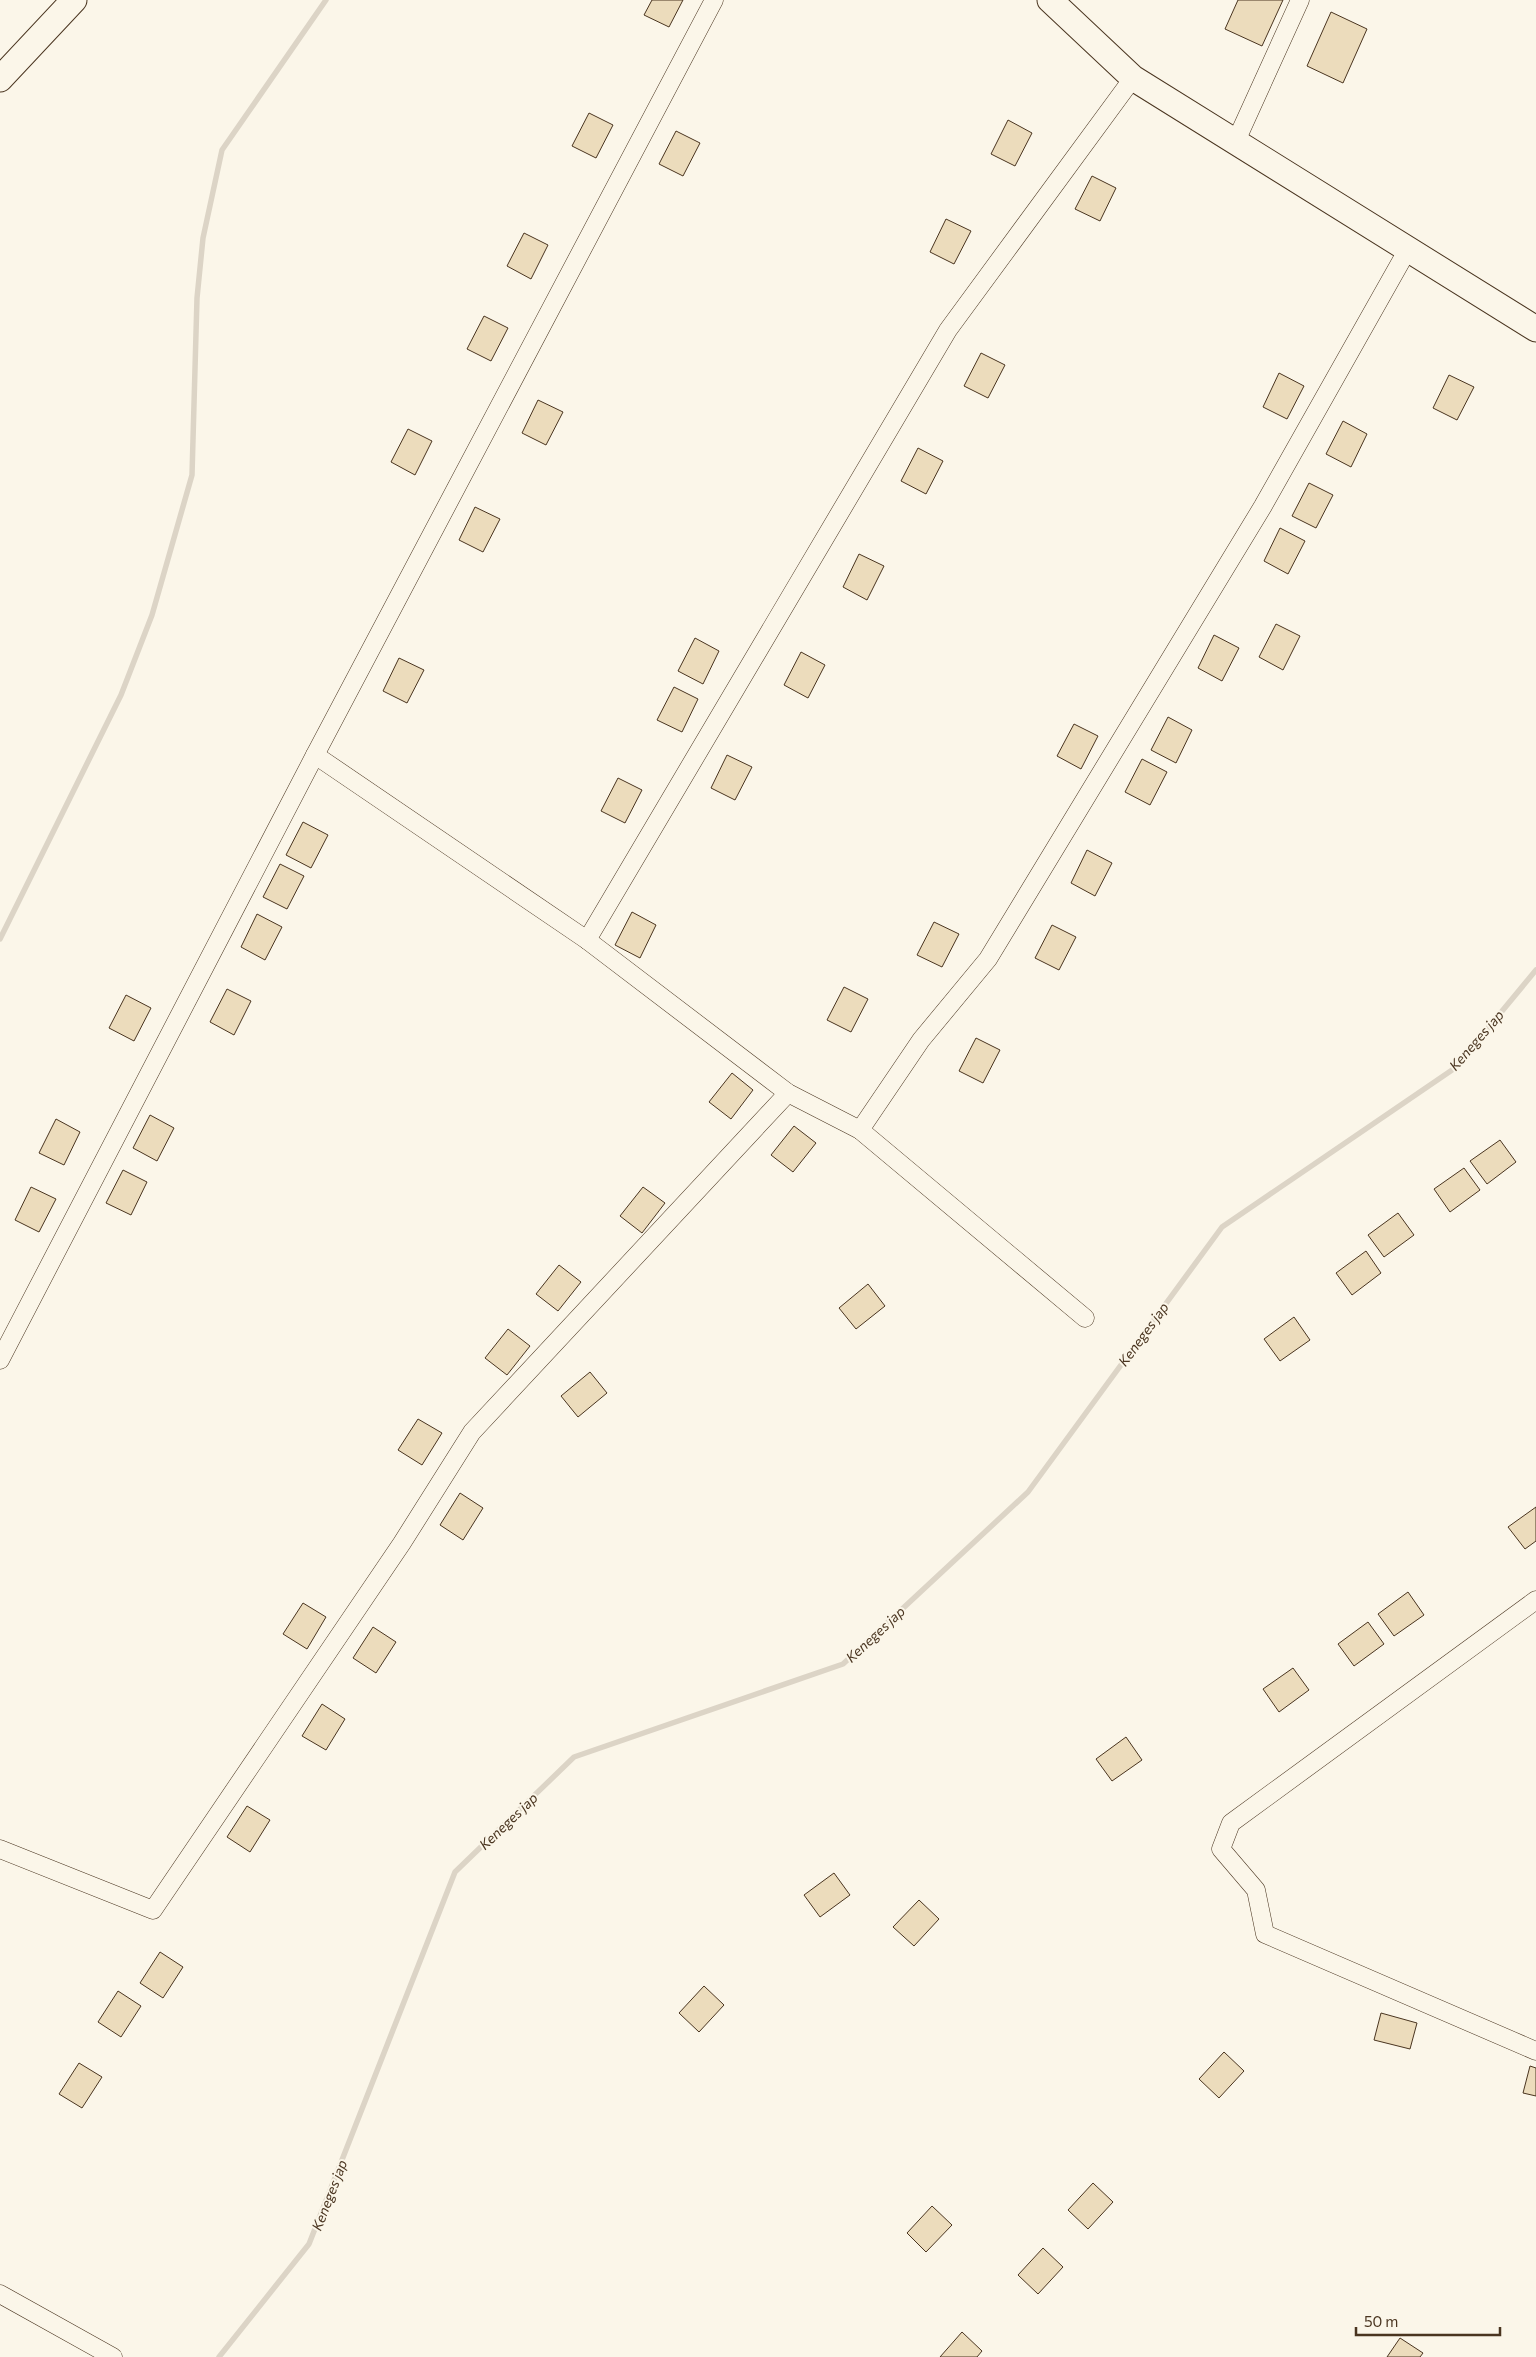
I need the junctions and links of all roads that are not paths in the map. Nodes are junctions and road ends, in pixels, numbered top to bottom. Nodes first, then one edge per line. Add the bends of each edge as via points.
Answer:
1 (74, 0) edge
2 (714, 0) edge
3 (1050, 0) edge
4 (1300, 0) edge
5 (1133, 78) junction
6 (0, 79) edge
7 (1236, 141) junction
8 (1408, 249) junction
9 (1536, 329) edge
10 (314, 755) junction
11 (587, 940) junction
12 (788, 1093) junction
13 (860, 1130) junction
14 (1085, 1318) dead end
15 (0, 1360) edge
16 (1536, 1600) edge
17 (0, 1849) edge
18 (1536, 2051) edge
19 (0, 2294) edge
20 (113, 2357) edge

1 - 6 street
2 - 10 street
3 - 5 street
4 - 7 street
5 - 7 street
5 - 11 street via 948,330
7 - 8 street
8 - 9 street
8 - 13 street via 1263,506 988,959 921,1040
10 - 11 street
10 - 15 street
11 - 12 street
12 - 13 street
12 - 17 street via 472,1432 402,1543 154,1910
13 - 14 street
16 - 18 street via 1231,1823 1221,1849 1256,1890 1265,1934
19 - 20 street

